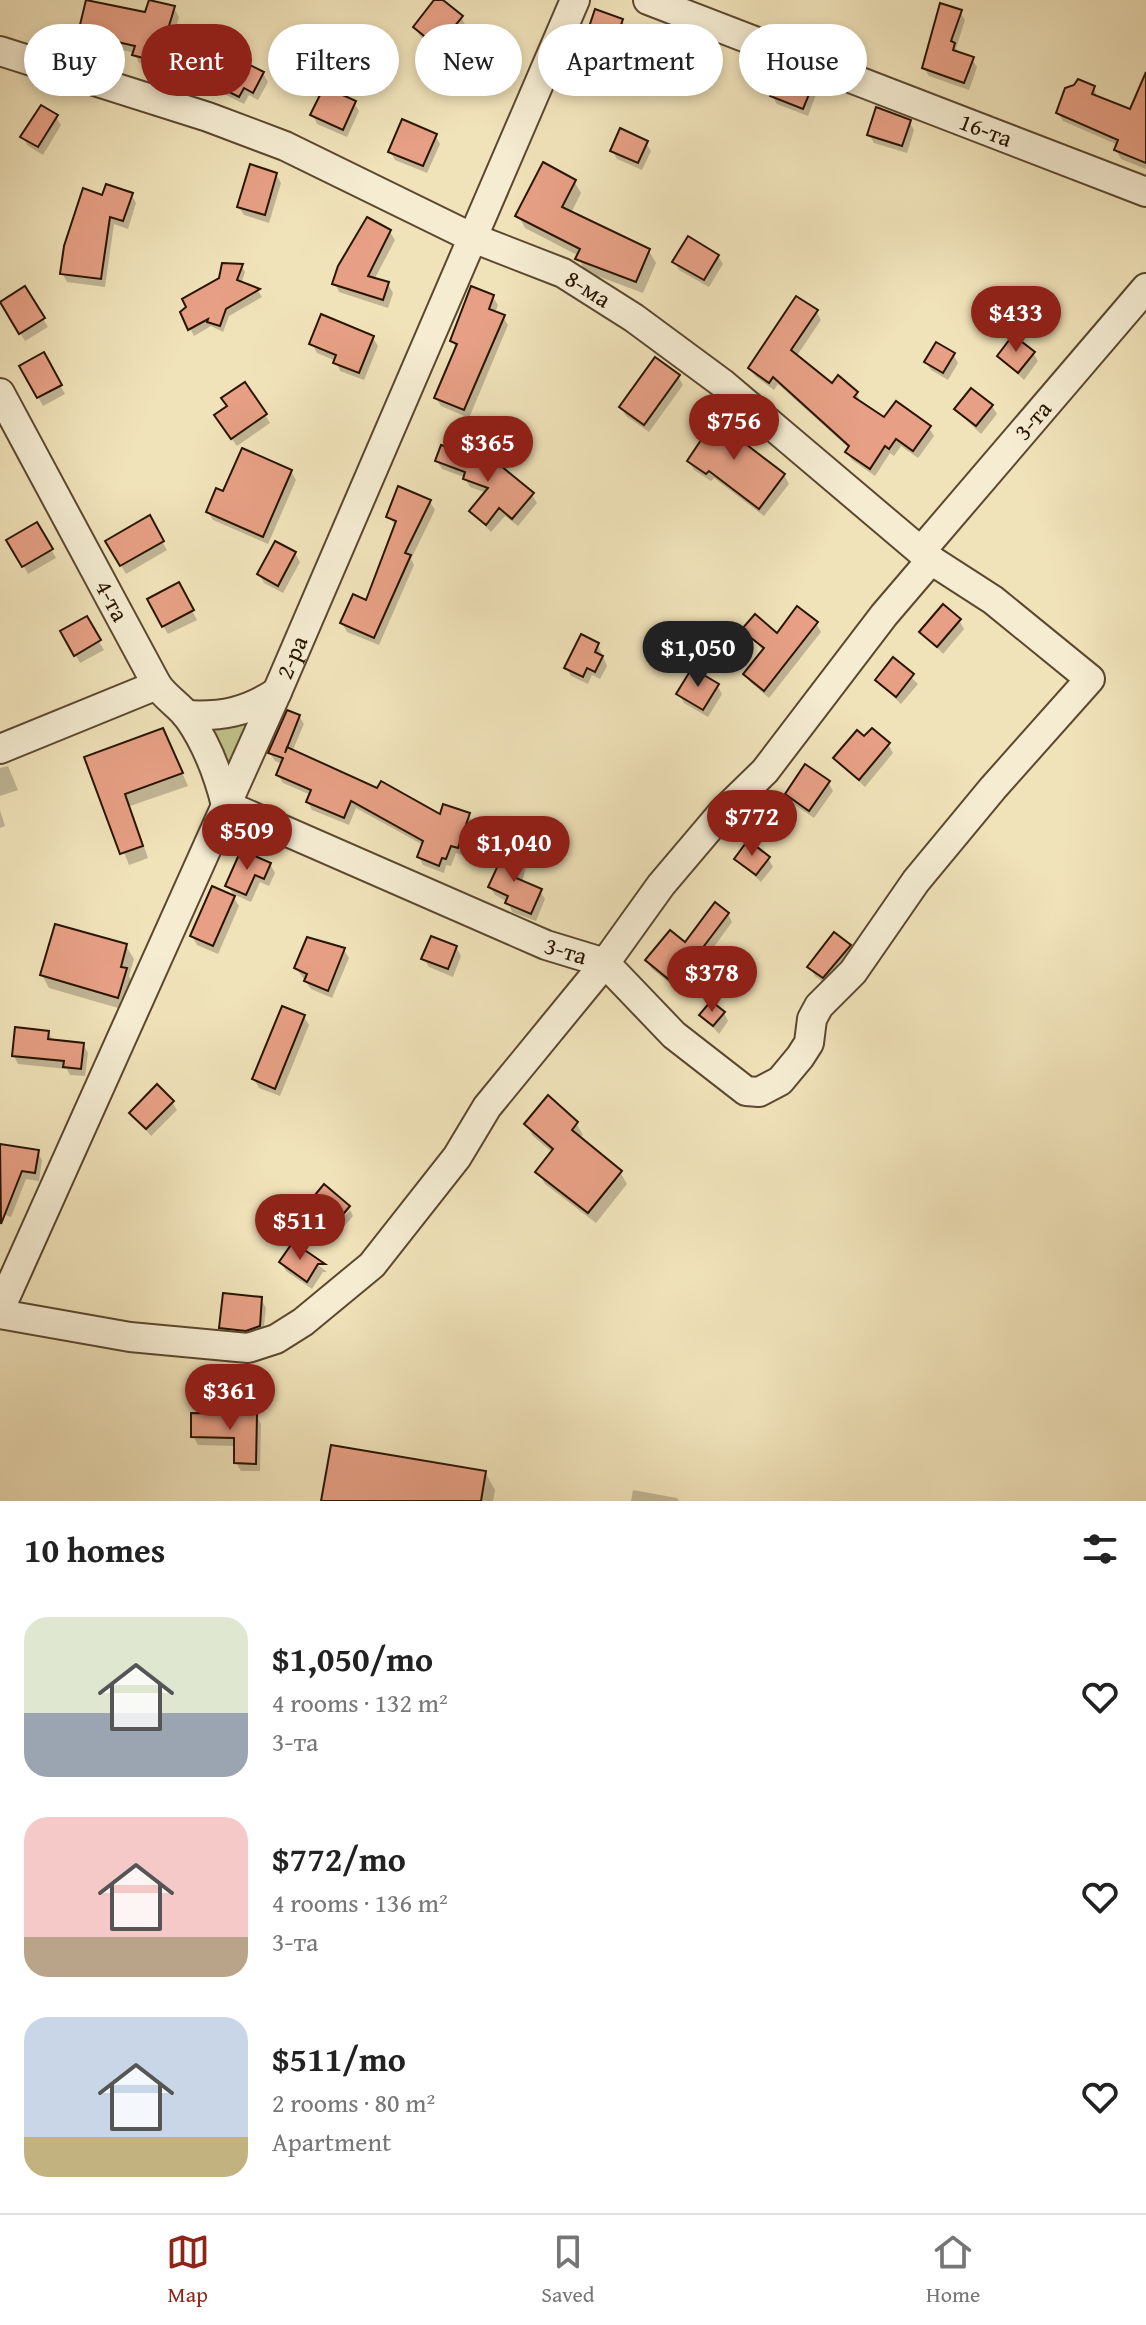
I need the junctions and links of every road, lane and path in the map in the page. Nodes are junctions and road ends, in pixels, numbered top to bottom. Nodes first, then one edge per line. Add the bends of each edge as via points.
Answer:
1 (575, 0) edge
2 (648, 0) edge
3 (0, 51) edge
4 (1146, 192) edge
5 (473, 238) junction
6 (1146, 288) edge
7 (0, 393) edge
8 (926, 556) junction
9 (157, 685) junction
10 (277, 692) junction
11 (186, 715) junction
12 (0, 749) edge
13 (226, 805) junction
14 (605, 963) junction
15 (0, 1311) edge

1 - 5 street, 2-ра
2 - 4 street, 16-та
3 - 5 street, 8-ма via 285,146
5 - 8 street, 8-ма via 563,273 634,318 722,383
5 - 10 street, 2-ра
6 - 8 street, 3-та
7 - 9 street, 4-та
8 - 14 street, 3-та via 765,771 661,885
8 - 14 street, 8-ма via 993,600 1090,679 993,788 916,881 853,972 819,1006 809,1043 780,1081 759,1092 746,1091 674,1035
9 - 11 street, 4-та
9 - 12 street
10 - 11 street via 255,707 228,715
10 - 13 street, 2-ра
11 - 13 street, 4-та via 216,766
13 - 14 street, 3-та via 546,945
13 - 15 street, 2-ра
14 - 15 street via 487,1107 457,1157 372,1265 276,1339 248,1348 130,1337

